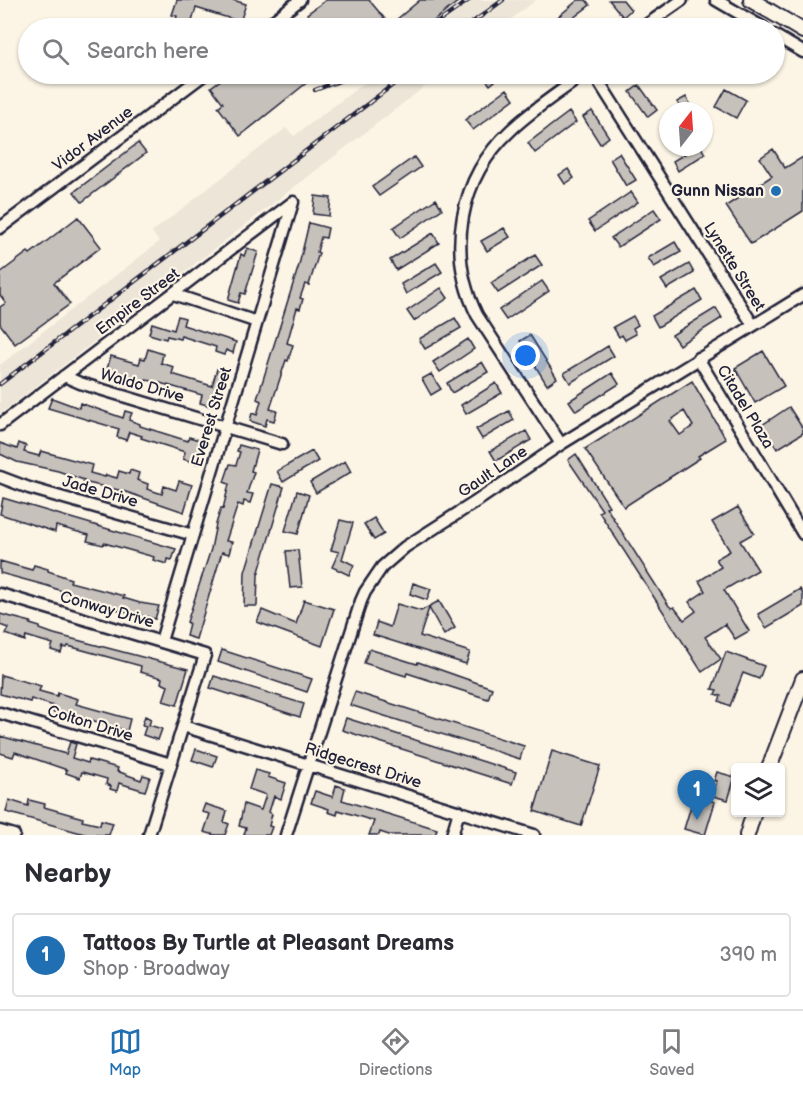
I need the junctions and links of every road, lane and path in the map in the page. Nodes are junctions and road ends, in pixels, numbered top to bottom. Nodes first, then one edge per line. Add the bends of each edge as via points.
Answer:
1 (300, 0) edge
2 (682, 0) edge
3 (716, 0) edge
4 (751, 0) edge
5 (277, 18) edge
6 (656, 18) edge
7 (747, 18) edge
8 (781, 18) edge
9 (785, 20) edge
10 (803, 31) edge
11 (785, 41) edge
12 (803, 52) edge
13 (191, 84) edge
14 (571, 84) edge
15 (600, 84) edge
16 (293, 202) joint
17 (0, 228) edge
18 (173, 294) junction
19 (803, 295) edge
20 (257, 322) junction
21 (753, 325) junction
22 (698, 358) junction
23 (64, 376) junction
24 (0, 425) edge
25 (225, 426) junction
26 (282, 444) dead end
27 (561, 444) junction
28 (0, 477) edge
29 (803, 534) edge
30 (193, 535) junction
31 (0, 594) edge
32 (161, 641) junction
33 (803, 679) edge
34 (0, 713) edge
35 (183, 726) junction
36 (771, 763) edge
37 (171, 764) junction
38 (309, 764) junction
39 (459, 811) junction
40 (753, 817) edge
41 (0, 831) edge
42 (14, 835) edge
43 (149, 835) edge
44 (286, 835) edge
45 (452, 835) edge
46 (534, 835) edge
47 (747, 835) edge

1 - 5 street
2 - 6 street
3 - 7 street
4 - 8 main road
9 - 10 main road
11 - 12 street
13 - 17 street, Vidor Avenue
14 - 27 street via 512,129 485,159 467,196 460,235 468,297
15 - 21 street, Lynette Street
16 - 18 street, Empire Street
16 - 20 street, Everest Street
18 - 20 street
18 - 23 street, Empire Street
19 - 21 street, Gault Lane
20 - 25 street, Everest Street
21 - 22 street, Gault Lane
22 - 27 street, Gault Lane
22 - 29 street, Citadel Plaza
23 - 24 street, Empire Street
23 - 25 street, Waldo Drive
25 - 26 street, Waldo Drive
25 - 30 street, Everest Street
27 - 38 street, Gault Lane via 405,547 382,567 361,601
28 - 30 street, Jade Drive
30 - 32 street, Everest Street
31 - 32 street, Conway Drive
32 - 35 street, Conway Drive via 206,655
33 - 36 main road
34 - 37 street, Colton Drive
35 - 37 street
35 - 38 street, Ridgecrest Drive
37 - 43 street
38 - 39 street, Ridgecrest Drive
38 - 44 street, Gault Lane
39 - 45 street
39 - 46 street, Ridgecrest Drive
40 - 47 main road
41 - 42 street

